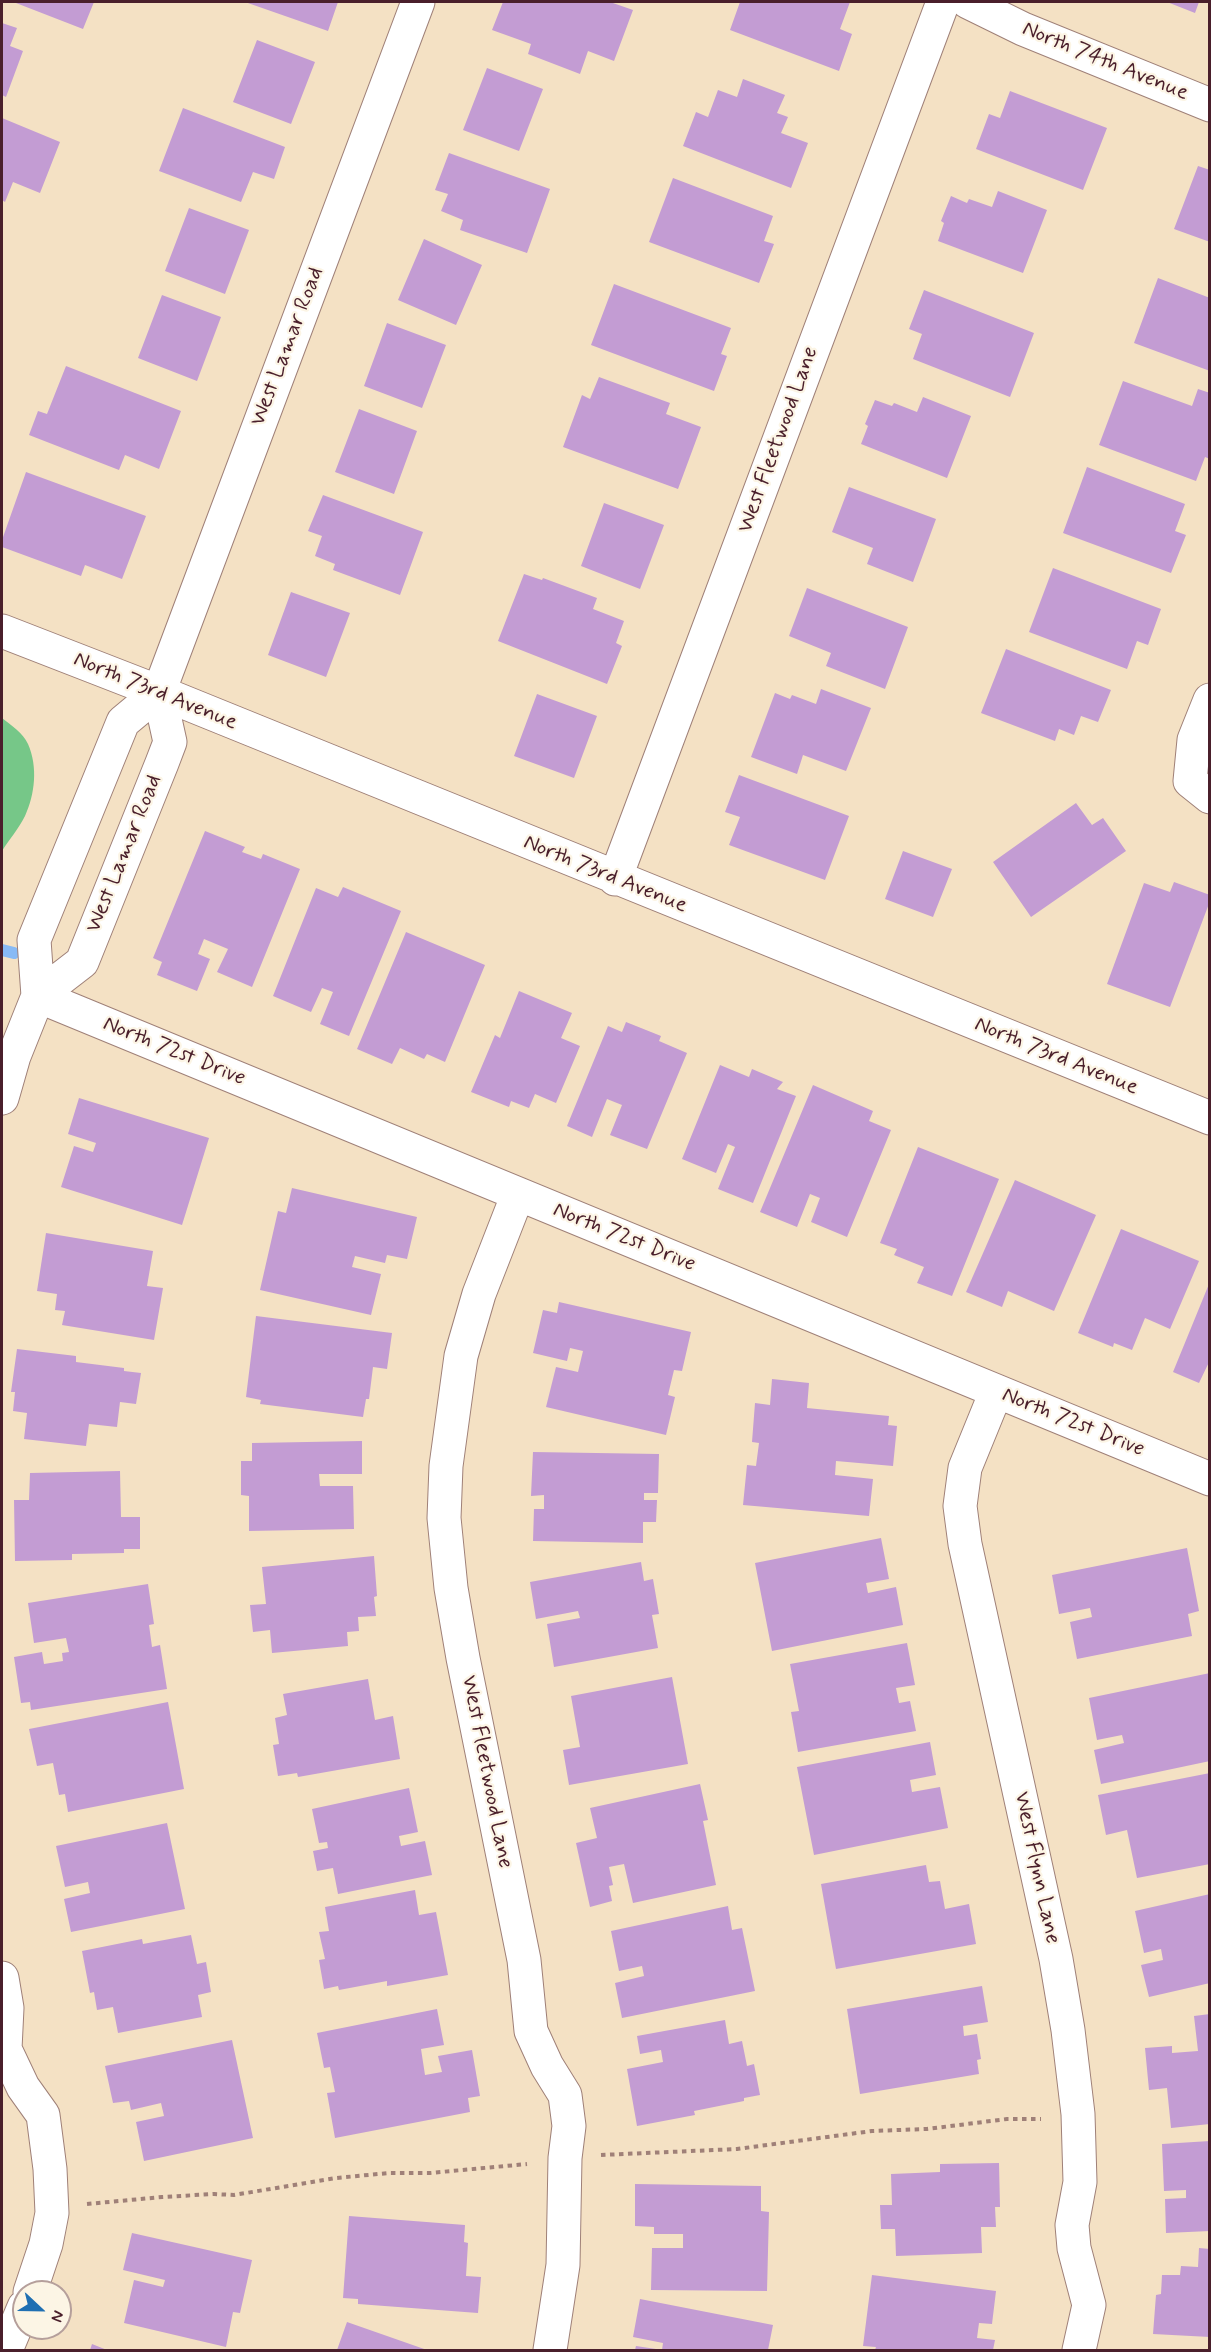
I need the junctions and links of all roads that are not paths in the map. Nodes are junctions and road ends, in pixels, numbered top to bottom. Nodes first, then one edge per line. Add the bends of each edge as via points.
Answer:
1 (418, 2) edge
2 (943, 2) edge
3 (968, 2) edge
4 (1209, 105) edge
5 (2, 631) edge
6 (159, 692) junction
7 (1209, 700) edge
8 (1200, 789) edge
9 (615, 879) junction
10 (38, 996) junction
11 (2, 1098) edge
12 (1209, 1119) edge
13 (518, 1194) junction
14 (996, 1392) junction
15 (1209, 1479) edge
16 (2, 1978) edge
17 (35, 2280) edge
18 (12, 2336) edge
19 (6, 2350) edge
20 (550, 2350) edge
21 (1079, 2350) edge

1 - 6 street, West Lamar Road
2 - 9 street, West Fleetwood Lane
3 - 4 street, North 74th Avenue via 1023,29
5 - 6 street, North 73rd Avenue
6 - 9 street, North 73rd Avenue
6 - 10 street, West Lamar Road via 123,722 34,940
6 - 10 street, West Lamar Road via 170,742 162,763 82,962
7 - 8 street via 1194,740
9 - 12 street, North 73rd Avenue
10 - 11 street, West Lamar Road
10 - 13 street, North 72st Drive
13 - 14 street, North 72st Drive
13 - 20 street, West Fleetwood Lane via 479,1294 461,1356 446,1466 444,1518 463,1658 524,1959 531,2031 565,2094 569,2126 563,2265
14 - 15 street, North 72st Drive
14 - 21 street, West Flynn Lane via 965,1468 960,1506 1068,2030 1078,2114 1080,2182 1072,2225 1089,2304
16 - 17 street via 7,2008 5,2049 43,2115 50,2169 50,2224
18 - 19 street

